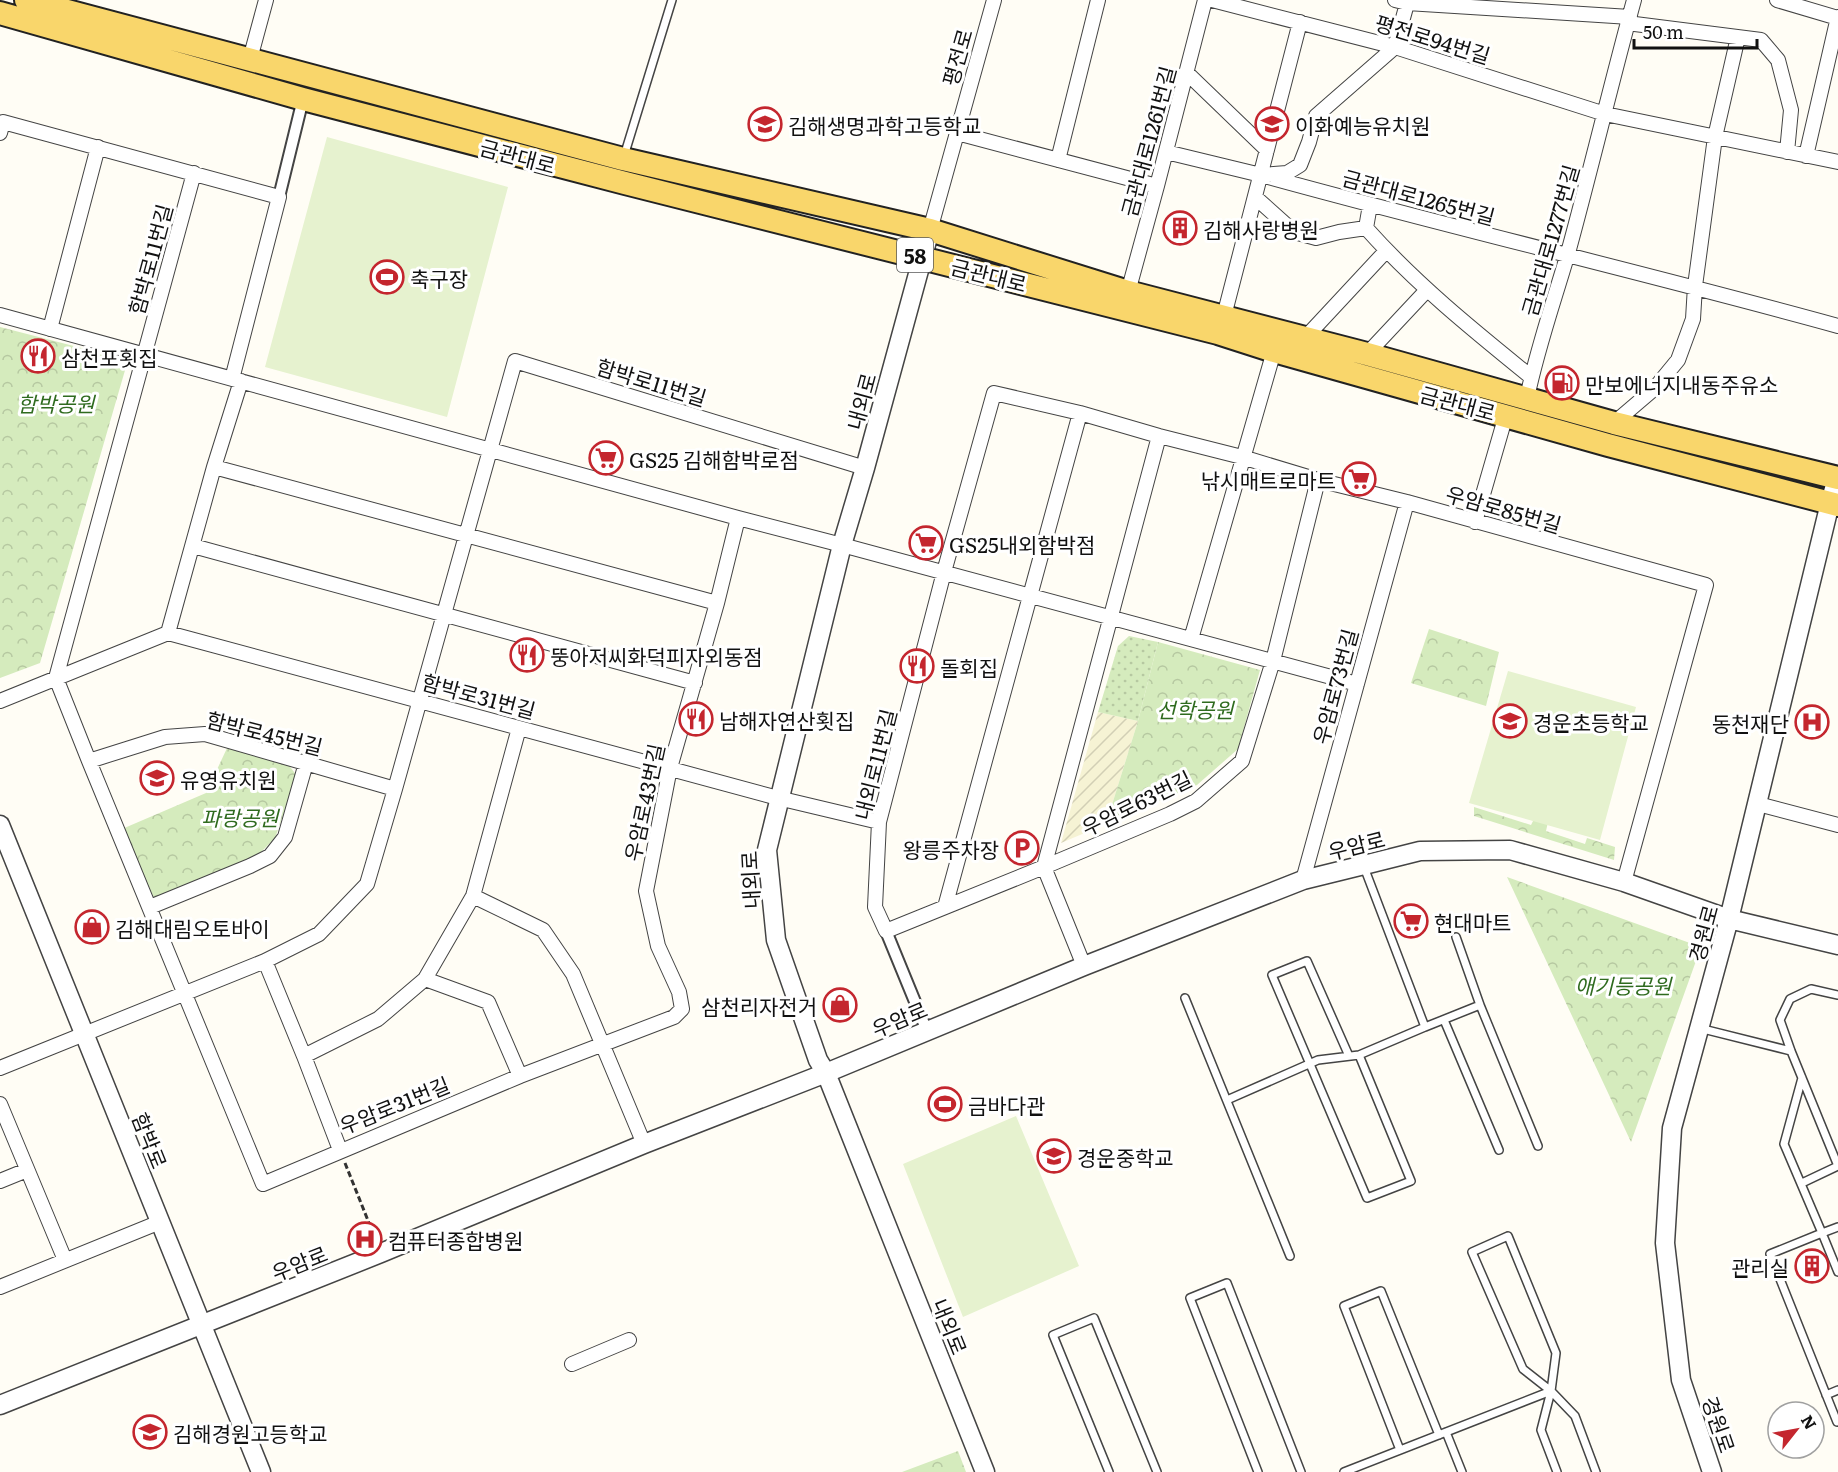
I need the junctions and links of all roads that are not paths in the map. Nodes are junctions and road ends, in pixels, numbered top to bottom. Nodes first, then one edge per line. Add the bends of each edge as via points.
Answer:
1 (27, 0) edge
2 (266, 0) edge
3 (672, 0) edge
4 (994, 0) edge
5 (1098, 0) edge
6 (1204, 0) edge
7 (1212, 0) edge
8 (1634, 0) edge
9 (1777, 0) edge
10 (1404, 1) edge
11 (0, 13) edge
12 (1838, 17) edge
13 (1629, 20) junction
14 (1300, 22) junction
15 (1738, 37) junction
16 (1395, 47) junction
17 (250, 59) junction
18 (1186, 72) junction
19 (303, 99) junction
20 (1605, 114) junction
21 (0, 133) edge
22 (957, 133) junction
23 (1715, 136) junction
24 (98, 147) junction
25 (1267, 150) junction
26 (1166, 152) junction
27 (1787, 152) junction
28 (1806, 156) junction
29 (623, 159) junction
30 (1058, 160) junction
31 (1838, 162) edge
32 (194, 173) junction
33 (1261, 175) junction
34 (1157, 186) junction
35 (279, 197) junction
36 (1255, 197) junction
37 (1370, 205) junction
38 (1366, 228) junction
39 (930, 230) junction
40 (1386, 251) junction
41 (1567, 256) junction
42 (923, 257) junction
43 (1695, 286) junction
44 (1426, 291) junction
45 (1128, 292) junction
46 (0, 315) edge
47 (1224, 316) junction
48 (1838, 326) edge
49 (50, 329) junction
50 (1305, 338) junction
51 (1274, 351) junction
52 (1367, 354) junction
53 (145, 356) junction
54 (236, 380) junction
55 (1529, 388) junction
56 (994, 393) joint
57 (1080, 414) junction
58 (1506, 416) junction
59 (1614, 423) junction
60 (1159, 436) junction
61 (490, 450) junction
62 (1242, 457) junction
63 (214, 467) junction
64 (865, 468) junction
65 (1838, 477) edge
66 (1318, 480) junction
67 (1407, 502) junction
68 (1834, 504) edge
69 (738, 518) junction
70 (1475, 522) junction
71 (466, 536) junction
72 (842, 545) junction
73 (193, 546) junction
74 (944, 572) junction
75 (1030, 595) junction
76 (717, 603) junction
77 (444, 615) junction
78 (1112, 618) junction
79 (168, 633) junction
80 (1191, 639) junction
81 (1272, 661) junction
82 (57, 678) junction
83 (695, 683) junction
84 (1357, 684) junction
85 (419, 700) junction
86 (0, 701) edge
87 (519, 728) junction
88 (89, 761) junction
89 (306, 763) junction
90 (670, 768) junction
91 (395, 789) junction
92 (778, 798) junction
93 (1758, 804) junction
94 (879, 822) junction
95 (0, 825) edge
96 (1838, 825) edge
97 (1364, 865) junction
98 (1044, 867) junction
99 (1303, 880) junction
100 (1624, 882) junction
101 (473, 896) junction
102 (150, 907) junction
103 (945, 907) junction
104 (1729, 919) junction
105 (886, 931) junction
106 (1456, 937) dead end
107 (1838, 945) edge
108 (265, 961) junction
109 (1084, 966) junction
110 (425, 979) junction
111 (184, 993) junction
112 (1838, 995) edge
113 (1185, 998) dead end
114 (1480, 1005) junction
115 (1444, 1020) junction
116 (1425, 1027) junction
117 (1699, 1028) junction
118 (927, 1031) junction
119 (84, 1033) junction
120 (603, 1045) junction
121 (1791, 1052) junction
122 (1359, 1055) junction
123 (304, 1056) junction
124 (1349, 1056) junction
125 (1310, 1064) junction
126 (0, 1068) edge
127 (826, 1073) junction
128 (520, 1076) junction
129 (1802, 1078) junction
130 (1227, 1100) junction
131 (0, 1104) edge
132 (644, 1144) junction
133 (1538, 1146) dead end
134 (340, 1150) junction
135 (1498, 1150) dead end
136 (27, 1170) junction
137 (0, 1181) edge
138 (1802, 1183) junction
139 (160, 1222) junction
140 (1838, 1227) edge
141 (1822, 1233) junction
142 (1290, 1256) dead end
143 (64, 1260) junction
144 (1838, 1272) edge
145 (0, 1287) edge
146 (202, 1325) junction
147 (629, 1340) dead end
148 (572, 1364) dead end
149 (1838, 1390) edge
150 (1551, 1391) junction
151 (1826, 1395) junction
152 (0, 1405) edge
153 (1837, 1422) edge
154 (1446, 1432) junction
155 (1439, 1435) junction
156 (1400, 1450) junction
157 (261, 1472) edge
158 (985, 1472) edge
159 (1109, 1472) edge
160 (1157, 1472) edge
161 (1258, 1472) edge
162 (1301, 1472) edge
163 (1344, 1472) edge
164 (1462, 1472) edge
165 (1557, 1472) edge
166 (1596, 1472) edge
167 (1713, 1472) edge

1 - 17 main road, 금관대로 / 58
2 - 17 street
3 - 29 lane
4 - 22 street, 평전로
5 - 30 street
6 - 18 street, 금관대로1261번길
7 - 14 street, 평전로94번길
8 - 13 street, 금관대로1277번길
9 - 12 street
10 - 13 street
10 - 16 street
11 - 19 main road, 금관대로 / 58
12 - 28 street
13 - 15 street
13 - 20 street, 금관대로1277번길
14 - 16 street, 평전로94번길
14 - 25 street
15 - 23 street
15 - 27 street via 1761,40 1778,60 1791,110
16 - 20 street, 평전로94번길
16 - 33 street via 1316,116 1300,165 1287,173
17 - 29 main road, 금관대로 / 58
18 - 25 street
18 - 26 street, 금관대로1261번길
19 - 35 street
19 - 42 main road, 금관대로 / 58
20 - 23 street
20 - 41 street, 금관대로1277번길
21 - 24 street via 3,122
22 - 30 street
22 - 39 street, 평전로
23 - 27 street
23 - 43 street
24 - 32 street
24 - 49 street
25 - 33 street
26 - 33 street, 금관대로1265번길
26 - 34 street, 금관대로1261번길
27 - 28 street
28 - 31 street
29 - 39 main road, 금관대로 / 58
30 - 34 street
32 - 35 street
32 - 53 street, 함박로11번길
33 - 36 street
33 - 37 street, 금관대로1265번길
34 - 45 street, 금관대로1261번길
35 - 54 street
36 - 38 street via 1294,232 1317,238
36 - 47 street
37 - 38 street
37 - 41 street, 금관대로1265번길
38 - 40 street
39 - 42 street, 내외로
39 - 45 main road, 금관대로 / 58
40 - 44 street
40 - 50 street
41 - 43 street, 금관대로1265번길
41 - 55 street, 금관대로1277번길
42 - 51 main road, 금관대로 / 58
42 - 64 street, 내외로
43 - 48 street, 금관대로1265번길
43 - 59 street via 1693,320 1678,360 1655,388
44 - 52 street
44 - 55 street
45 - 47 main road, 금관대로 / 58
46 - 49 street
47 - 50 main road, 금관대로 / 58
49 - 53 street
50 - 52 main road, 금관대로 / 58
51 - 58 main road, 금관대로 / 58
51 - 62 street
52 - 55 main road, 금관대로 / 58
53 - 54 street
53 - 82 street
54 - 61 street
54 - 63 street
55 - 59 main road, 금관대로 / 58
56 - 57 street, 우암로85번길
56 - 74 street, 내외로11번길
57 - 60 street, 우암로85번길
57 - 75 street
58 - 68 main road, 금관대로 / 58
58 - 70 street
59 - 65 main road, 금관대로 / 58
60 - 62 street, 우암로85번길
60 - 78 street
61 - 64 street, 함박로11번길 via 515,361
61 - 69 street
61 - 71 street
62 - 66 street, 우암로85번길
62 - 80 street
63 - 71 street
63 - 73 street
64 - 72 street, 내외로
65 - 68 street, 경원로
66 - 67 street, 우암로85번길
66 - 81 street
67 - 70 street, 우암로85번길
67 - 84 street, 우암로73번길
68 - 93 street, 경원로
69 - 72 street
69 - 76 street, 우암로43번길
70 - 100 street, 우암로85번길 via 1706,585
71 - 76 street
71 - 77 street
72 - 74 street
72 - 92 street, 내외로
73 - 77 street
73 - 79 street
74 - 75 street
74 - 94 street, 내외로11번길
75 - 78 street
75 - 103 street
76 - 83 street, 우암로43번길
77 - 83 street
77 - 85 street
78 - 80 street
78 - 98 street, 우암로63번길
79 - 82 street
79 - 85 street, 함박로31번길
80 - 81 street
81 - 84 street
81 - 98 street, 우암로63번길 via 1242,760 1196,801
82 - 86 street
82 - 88 street
83 - 90 street, 우암로43번길
84 - 99 street, 우암로73번길
85 - 87 street, 함박로31번길
85 - 91 street
87 - 90 street, 함박로31번길
87 - 101 street
88 - 89 street, 함박로45번길 via 165,737 205,734
88 - 102 street
89 - 91 street, 함박로45번길
89 - 102 street via 285,837 270,856
90 - 92 street, 함박로31번길
90 - 120 street, 우암로43번길 via 646,891 658,946 679,992 682,1009 674,1017
91 - 108 street via 367,884 319,934
92 - 94 street, 함박로31번길
92 - 127 street, 내외로 via 766,850 776,940
93 - 96 street
93 - 104 street, 경원로
94 - 105 street, 내외로11번길 via 875,907
95 - 119 street, 함박로
97 - 99 street, 우암로
97 - 100 street, 우암로 via 1420,851 1510,850
97 - 116 lane
98 - 103 street, 우암로63번길
98 - 109 street
99 - 109 street, 우암로
100 - 104 street, 우암로
101 - 110 street
101 - 120 street via 543,930 573,974
102 - 111 street
103 - 105 street, 우암로63번길
104 - 107 street, 우암로
104 - 117 street, 경원로
105 - 118 street, 내외로11번길
106 - 114 lane
108 - 111 street
108 - 123 street, 우암로31번길
109 - 118 street, 우암로
110 - 123 street via 378,1020
110 - 128 street via 488,1002
111 - 119 street
111 - 134 street via 263,1184
112 - 121 lane via 1811,990 1790,999 1780,1020
113 - 130 lane
114 - 115 lane
114 - 133 lane
115 - 116 lane
115 - 135 lane
116 - 122 lane
117 - 121 lane
117 - 167 street, 경원로 via 1672,1128 1665,1243 1681,1380
118 - 127 street, 우암로
119 - 126 street
119 - 139 street, 함박로
120 - 128 street, 우암로31번길
120 - 132 street
121 - 129 lane
122 - 124 lane
122 - 125 lane via 1411,1181 1367,1198
123 - 134 street, 우암로31번길
124 - 125 lane
124 - 125 lane via 1307,961 1272,975
125 - 130 lane
127 - 132 street, 우암로
127 - 158 street, 내외로
128 - 134 street, 우암로31번길
129 - 138 lane via 1784,1144
129 - 138 lane via 1838,1166
130 - 142 lane
131 - 136 street
132 - 146 street, 우암로
136 - 137 street
136 - 143 street
138 - 141 lane
139 - 143 street
139 - 146 street, 함박로
140 - 141 lane
141 - 144 lane
141 - 151 lane via 1770,1254
143 - 145 street
146 - 152 street, 우암로
146 - 157 street, 함박로
147 - 148 street
149 - 151 lane
150 - 150 lane via 1556,1353 1508,1236 1472,1252 1523,1369
150 - 154 lane
150 - 165 lane via 1541,1430
150 - 166 lane via 1575,1416
151 - 153 lane
154 - 155 lane
154 - 164 lane
155 - 156 lane
155 - 156 lane via 1381,1291 1344,1306
156 - 163 lane
159 - 160 lane via 1053,1335 1094,1318
161 - 162 lane via 1190,1298 1227,1283

